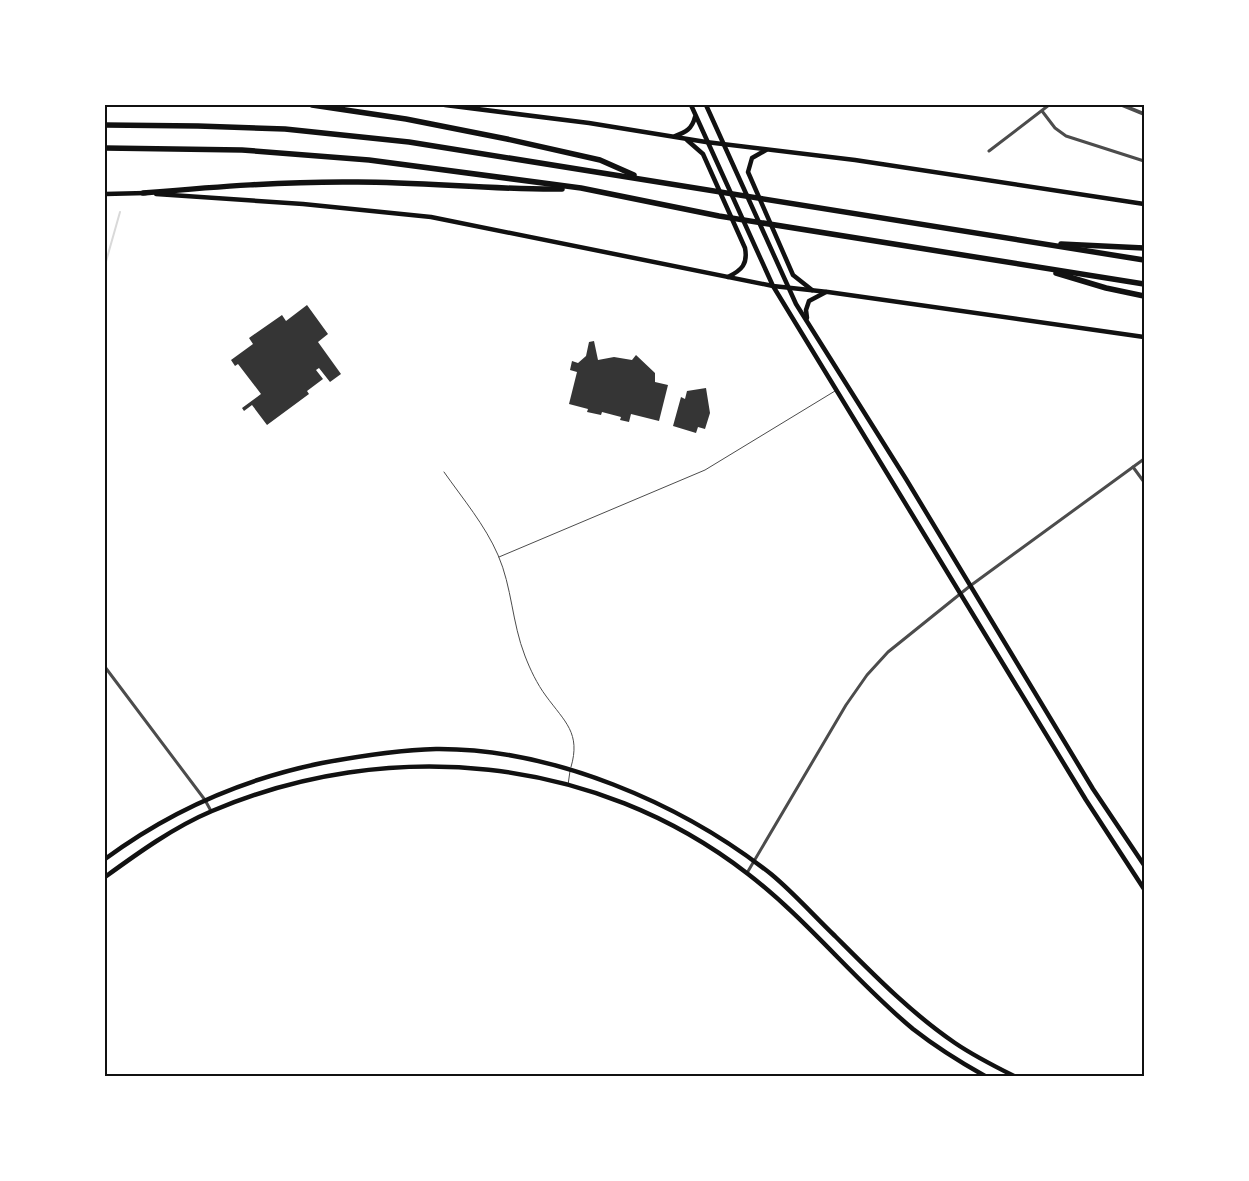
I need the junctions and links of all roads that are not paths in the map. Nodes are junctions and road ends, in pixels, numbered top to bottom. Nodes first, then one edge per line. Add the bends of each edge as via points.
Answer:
1 (312, 105) edge
2 (445, 105) edge
3 (691, 105) edge
4 (706, 105) edge
5 (1049, 105) edge
6 (1122, 105) edge
7 (1042, 111) junction
8 (1144, 114) edge
9 (695, 115) junction
10 (105, 125) edge
11 (674, 137) junction
12 (685, 138) junction
13 (706, 142) junction
14 (722, 144) junction
15 (105, 148) edge
16 (767, 150) junction
17 (989, 151) dead end
18 (1144, 161) edge
19 (643, 179) junction
20 (581, 188) junction
21 (143, 193) junction
22 (105, 194) edge
23 (1144, 204) edge
24 (1039, 243) junction
25 (1144, 248) edge
26 (1144, 260) edge
27 (1035, 266) junction
28 (727, 278) junction
29 (1144, 284) edge
30 (773, 286) junction
31 (788, 288) junction
32 (812, 290) junction
33 (828, 292) junction
34 (1144, 296) edge
35 (807, 320) junction
36 (1144, 336) edge
37 (846, 385) junction
38 (836, 390) junction
39 (1144, 459) edge
40 (1133, 467) junction
41 (444, 472) dead end
42 (1144, 482) edge
43 (499, 557) junction
44 (970, 586) junction
45 (959, 594) junction
46 (105, 666) edge
47 (1040, 701) junction
48 (1029, 708) junction
49 (570, 769) junction
50 (568, 785) junction
51 (1096, 794) junction
52 (205, 800) junction
53 (1086, 800) junction
54 (211, 811) junction
55 (105, 859) edge
56 (753, 860) junction
57 (1144, 865) edge
58 (747, 873) junction
59 (105, 877) edge
60 (1144, 889) edge
61 (985, 1076) edge
62 (1014, 1076) edge

1 - 19 highway via 459,129 600,160
2 - 11 main road
3 - 9 main road
4 - 14 main road
5 - 7 street
6 - 8 street
7 - 17 street
7 - 18 street via 1066,136
9 - 11 main road via 687,132
9 - 13 main road
10 - 19 highway via 224,126 359,136
11 - 12 main road
12 - 13 main road
12 - 28 main road via 703,154 746,254 745,265
13 - 14 main road
13 - 30 main road
14 - 16 main road
14 - 31 main road
15 - 20 highway via 326,156
16 - 23 main road via 855,160
16 - 32 main road via 752,158 748,172 793,275
19 - 24 highway
20 - 21 highway via 518,190 358,182 234,185
20 - 27 highway via 719,216
21 - 22 main road
21 - 28 main road via 423,216
24 - 25 highway
24 - 26 highway
27 - 29 highway
27 - 34 highway
28 - 30 main road
30 - 31 main road
30 - 38 main road
31 - 32 main road
31 - 35 main road
32 - 33 main road
33 - 35 main road via 809,301
33 - 36 main road
35 - 37 main road
37 - 38 main road
37 - 44 main road
38 - 43 lane via 705,470
38 - 45 main road
39 - 40 street
40 - 42 street
40 - 44 street
41 - 43 lane
43 - 49 lane via 525,656 545,696 573,734 574,755
44 - 45 street
44 - 47 main road
45 - 48 main road
45 - 56 street via 900,641 867,675
46 - 52 street
47 - 48 main road
47 - 51 main road
48 - 53 main road
49 - 50 lane
49 - 52 main road via 508,756 440,749 403,750 302,768
49 - 56 main road via 661,805
50 - 54 main road via 484,768 402,766 339,773 275,788
50 - 58 main road via 658,819 715,850
51 - 53 main road
51 - 57 main road
52 - 54 street
52 - 55 main road via 145,830
53 - 60 main road
54 - 59 main road via 147,847
56 - 58 street
56 - 62 main road via 920,1017 960,1046
58 - 61 main road via 787,905 912,1028 957,1061

